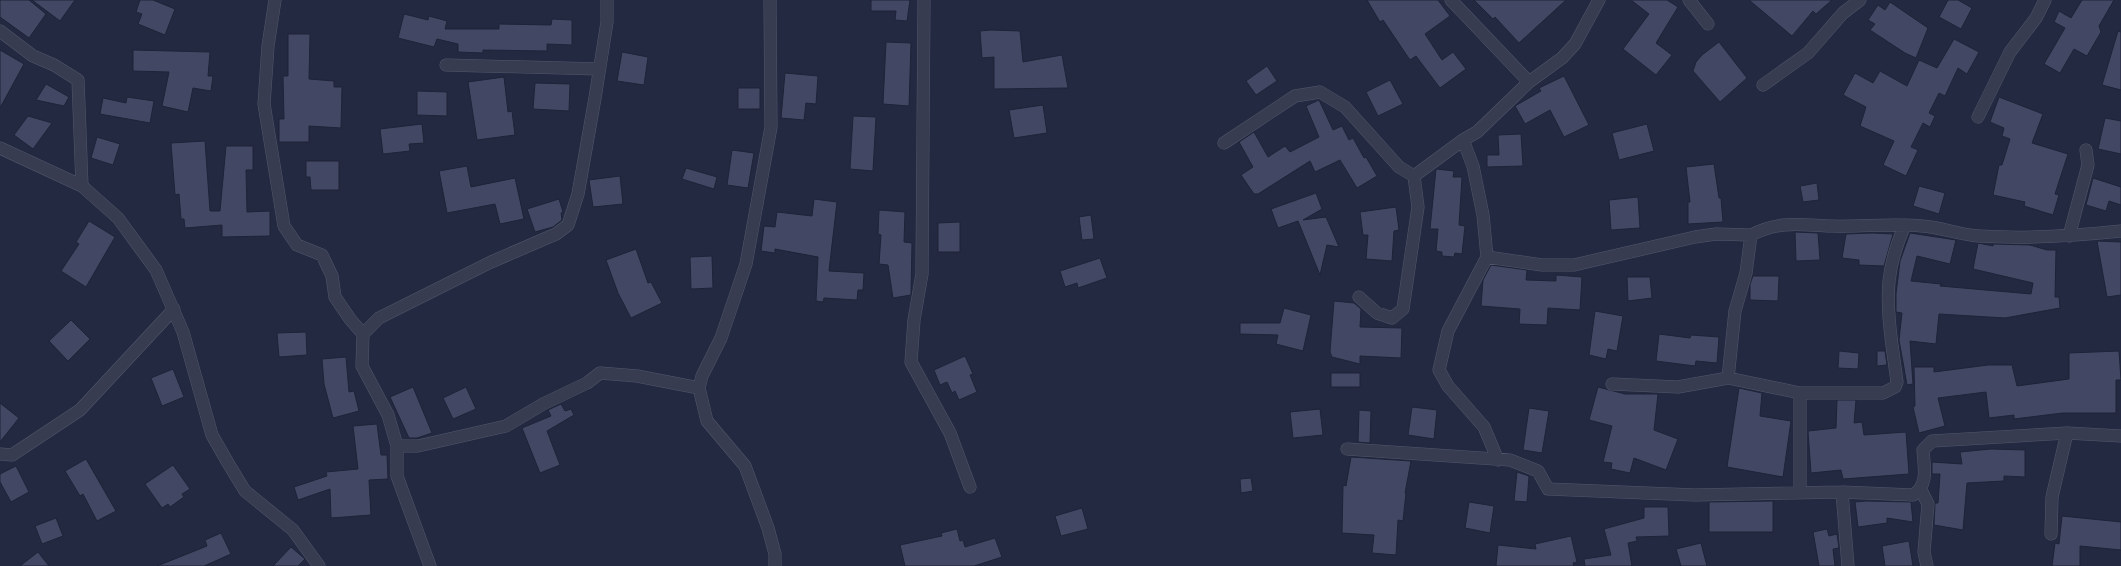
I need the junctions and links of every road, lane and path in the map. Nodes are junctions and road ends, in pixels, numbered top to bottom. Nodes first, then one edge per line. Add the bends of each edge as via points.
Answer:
1 (276, 0) edge
2 (607, 0) edge
3 (770, 0) edge
4 (924, 0) edge
5 (1451, 0) edge
6 (1599, 0) edge
7 (1689, 0) edge
8 (1860, 0) edge
9 (2045, 0) edge
10 (1708, 24) dead end
11 (0, 31) edge
12 (446, 65) dead end
13 (600, 69) junction
14 (1529, 82) junction
15 (1764, 85) dead end
16 (1978, 116) dead end
17 (1463, 140) junction
18 (1224, 143) dead end
19 (0, 148) edge
20 (2086, 150) dead end
21 (1414, 176) junction
22 (82, 186) junction
23 (1905, 225) junction
24 (2121, 231) edge
25 (1751, 235) junction
26 (2069, 236) junction
27 (1487, 257) junction
28 (1359, 297) dead end
29 (174, 309) junction
30 (363, 334) junction
31 (1728, 378) junction
32 (1612, 384) dead end
33 (699, 388) junction
34 (1800, 393) junction
35 (2067, 432) junction
36 (2121, 436) edge
37 (396, 446) junction
38 (1347, 449) dead end
39 (0, 454) edge
40 (1498, 460) junction
41 (970, 487) dead end
42 (1921, 490) junction
43 (1842, 492) junction
44 (1800, 493) junction
45 (2051, 534) dead end
46 (319, 566) edge
47 (430, 566) edge
48 (775, 566) edge
49 (1848, 566) edge
50 (1927, 566) edge

1 - 30 street via 268,46 264,104 284,226 297,245 322,255 332,276 335,297
2 - 13 street via 607,22
3 - 33 street via 771,127 748,257 721,338 702,376
4 - 41 street via 922,274 914,320 911,362 950,433
5 - 14 street
6 - 14 street via 1576,44 1562,58
7 - 10 street
8 - 15 street via 1843,14 1808,53
9 - 16 street via 2036,18 1997,74
11 - 22 street via 32,56 54,65 78,80
12 - 13 street
13 - 30 street via 578,194 568,225 556,234 491,262 379,318
14 - 17 street via 1477,132
17 - 21 street
17 - 27 street via 1473,166 1483,215
18 - 21 street via 1295,96 1320,92 1345,108 1399,167
19 - 22 street
20 - 26 street via 2088,165
21 - 28 street via 1418,207 1403,310 1392,318 1377,312
22 - 29 street via 118,218 156,270
23 - 25 street via 1778,225
23 - 26 street via 1978,236
23 - 34 street via 1896,248 1889,282 1890,327 1897,382 1895,387 1883,393
24 - 26 street
25 - 27 street via 1716,234 1695,237 1574,265 1542,265
25 - 31 street via 1746,273 1735,311
27 - 40 street via 1448,331 1440,370 1448,386 1484,427
29 - 39 street via 80,410 12,455
29 - 46 street via 183,332 204,412 215,440 245,491 293,530
30 - 37 street via 362,366 388,415
31 - 32 street via 1678,387
31 - 34 street
33 - 37 street via 637,376 600,373 506,426 418,446
33 - 48 street via 707,421 745,466 768,528 775,554
34 - 44 street
35 - 36 street
35 - 42 street via 1932,441 1923,450 1925,482
35 - 45 street via 2052,497
37 - 47 street via 397,476
38 - 40 street
40 - 44 street via 1510,460 1538,471 1548,489 1695,495
42 - 43 street via 1913,495
42 - 50 street via 1928,504 1924,544
43 - 44 street
43 - 49 street

